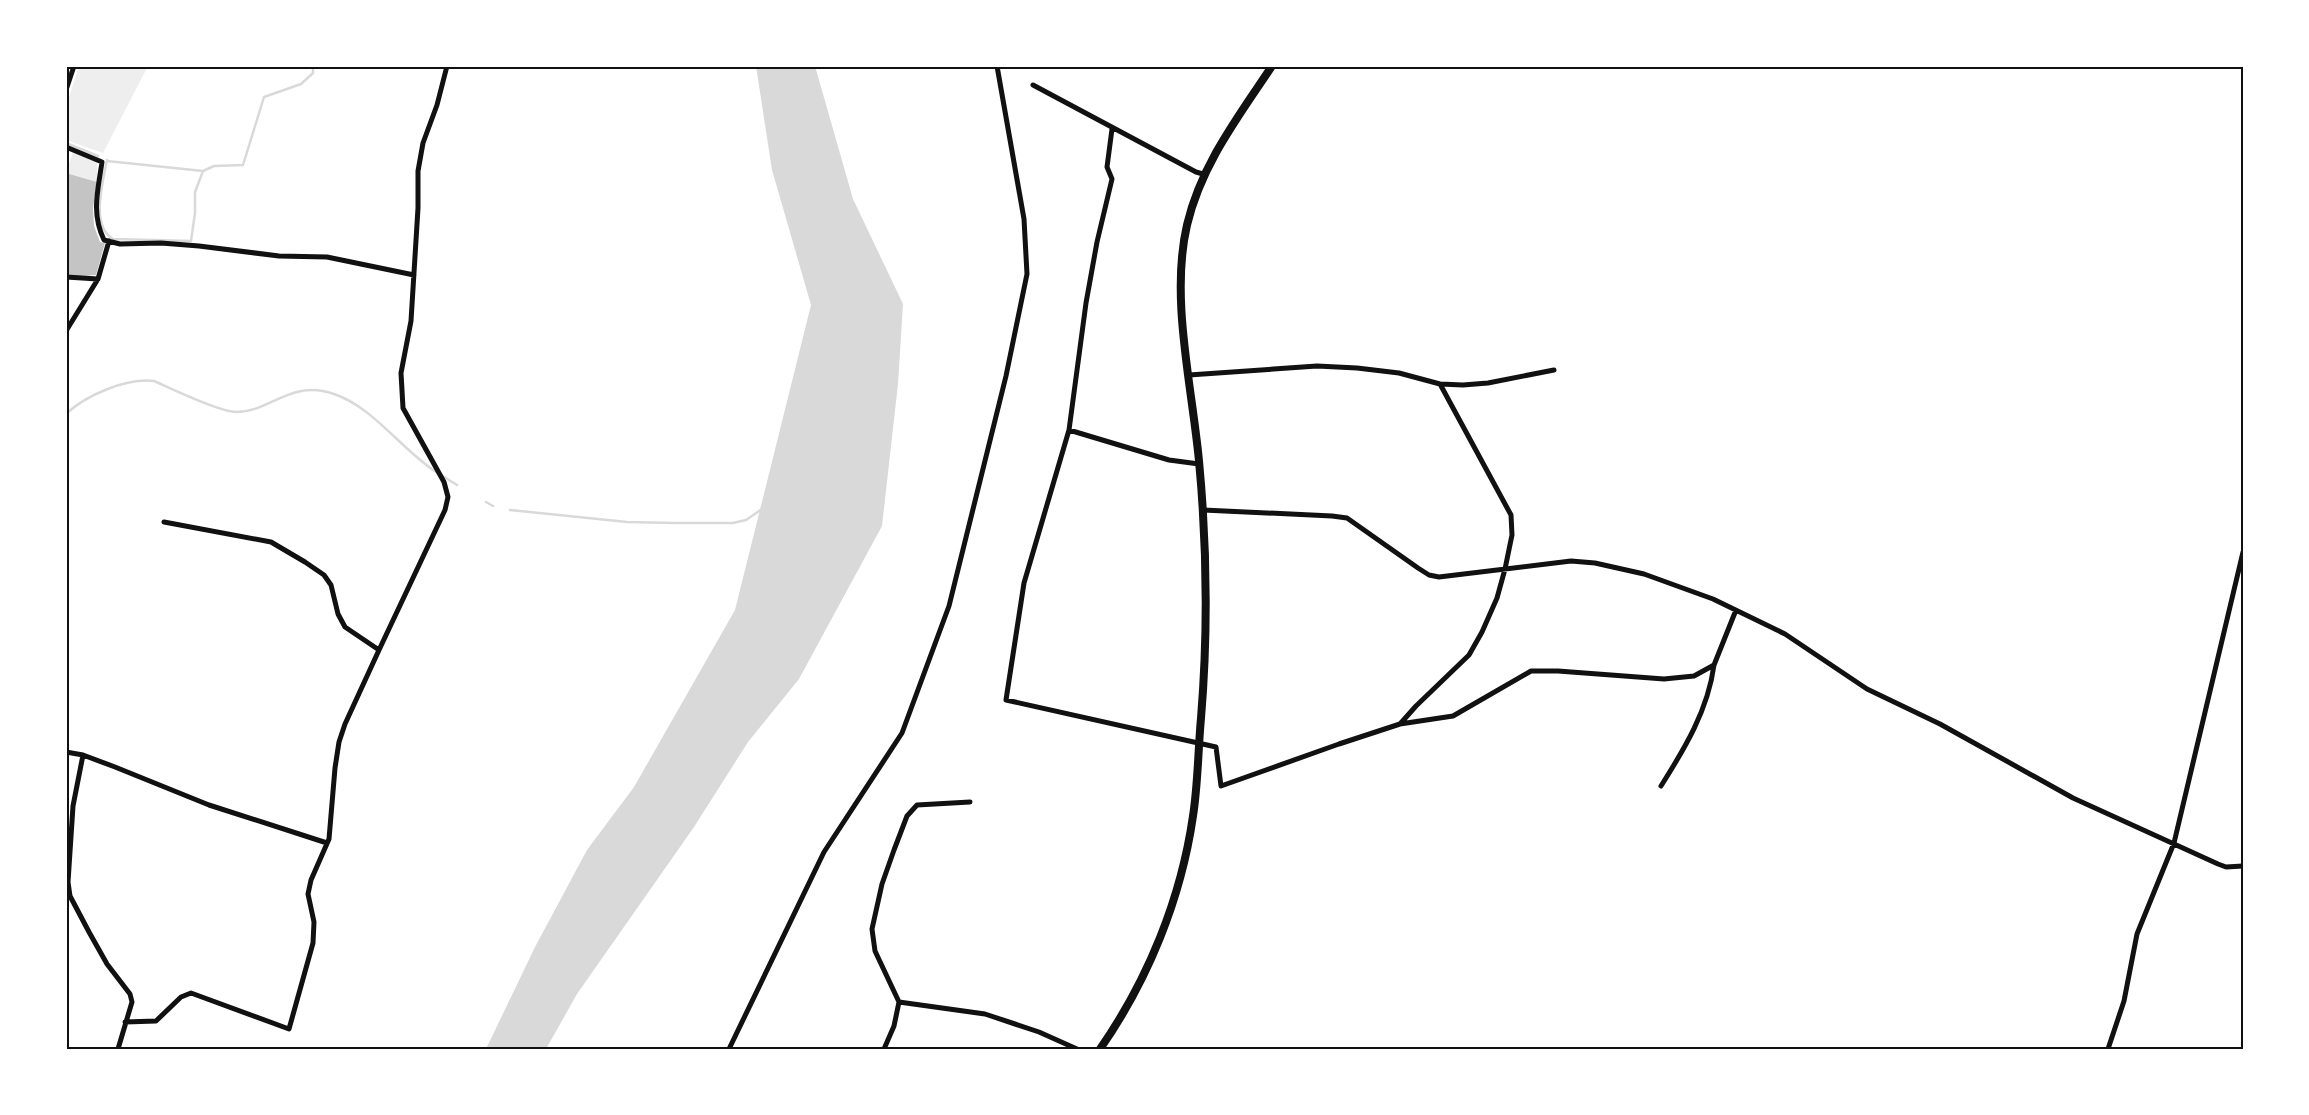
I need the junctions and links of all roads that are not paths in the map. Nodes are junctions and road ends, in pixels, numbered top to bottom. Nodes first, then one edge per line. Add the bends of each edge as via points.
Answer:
1 (74, 66) edge
2 (448, 66) edge
3 (997, 66) edge
4 (1272, 66) edge
5 (1033, 85) dead end
6 (66, 90) edge
7 (1112, 129) junction
8 (66, 147) edge
9 (1203, 174) junction
10 (109, 241) junction
11 (414, 275) junction
12 (66, 277) edge
13 (98, 279) junction
14 (66, 332) edge
15 (1554, 370) dead end
16 (1189, 375) junction
17 (1440, 384) junction
18 (1069, 430) junction
19 (1199, 464) junction
20 (1202, 510) junction
21 (164, 522) dead end
22 (2243, 552) edge
23 (1505, 569) junction
24 (1736, 610) junction
25 (378, 650) junction
26 (1714, 665) junction
27 (1400, 724) junction
28 (1199, 743) junction
29 (66, 752) edge
30 (82, 755) junction
31 (1660, 786) dead end
32 (970, 802) dead end
33 (327, 843) junction
34 (2174, 843) junction
35 (2243, 866) edge
36 (899, 1002) junction
37 (124, 1022) junction
38 (118, 1049) edge
39 (729, 1049) edge
40 (884, 1049) edge
41 (1077, 1049) edge
42 (1100, 1049) edge
43 (2108, 1049) edge

1 - 6 street
2 - 11 street via 423,143 418,171
3 - 39 street via 1024,219 1027,274 1006,376 949,606 902,733 824,852
4 - 9 main road
5 - 7 street
7 - 9 street
7 - 18 street via 1107,167 1112,179 1088,294
8 - 10 street via 102,162 96,206 97,225 104,240
9 - 16 main road via 1187,226 1181,265
10 - 11 street via 200,246 279,256 327,256
10 - 13 street
11 - 25 street via 411,321 401,372 403,408 438,468 448,497 441,523
12 - 13 street
13 - 14 street
15 - 17 street via 1488,383
16 - 17 street via 1347,367
16 - 19 main road
17 - 23 street via 1511,515 1512,535
18 - 19 street via 1170,460
18 - 28 street via 1024,583 1006,700
19 - 20 main road
20 - 23 street via 1347,518 1424,572 1439,577
20 - 28 main road via 1206,631
21 - 25 street via 272,542 324,575 346,627
22 - 34 street
23 - 24 street via 1556,562 1595,563 1644,574 1713,598
23 - 27 street via 1497,598 1470,655
24 - 26 street
24 - 34 street via 1785,634 1867,688 1940,724 2073,798
25 - 33 street via 339,742
26 - 27 street via 1694,676 1664,679 1531,671 1453,716
26 - 31 street via 1702,714
27 - 28 street via 1221,786 1216,747
28 - 42 main road via 1192,823 1174,898 1158,944 1137,988
29 - 30 street
30 - 33 street via 209,805
30 - 37 street via 69,849 70,896 107,964 130,994 132,1002
32 - 36 street via 917,805 907,816 894,850 872,928 875,951
33 - 37 street via 309,888 314,922 313,943 289,1029 191,993 181,997 156,1021
34 - 35 street via 2226,867
34 - 43 street via 2138,934 2124,1001
36 - 40 street via 894,1026
36 - 41 street via 985,1014
37 - 38 street

